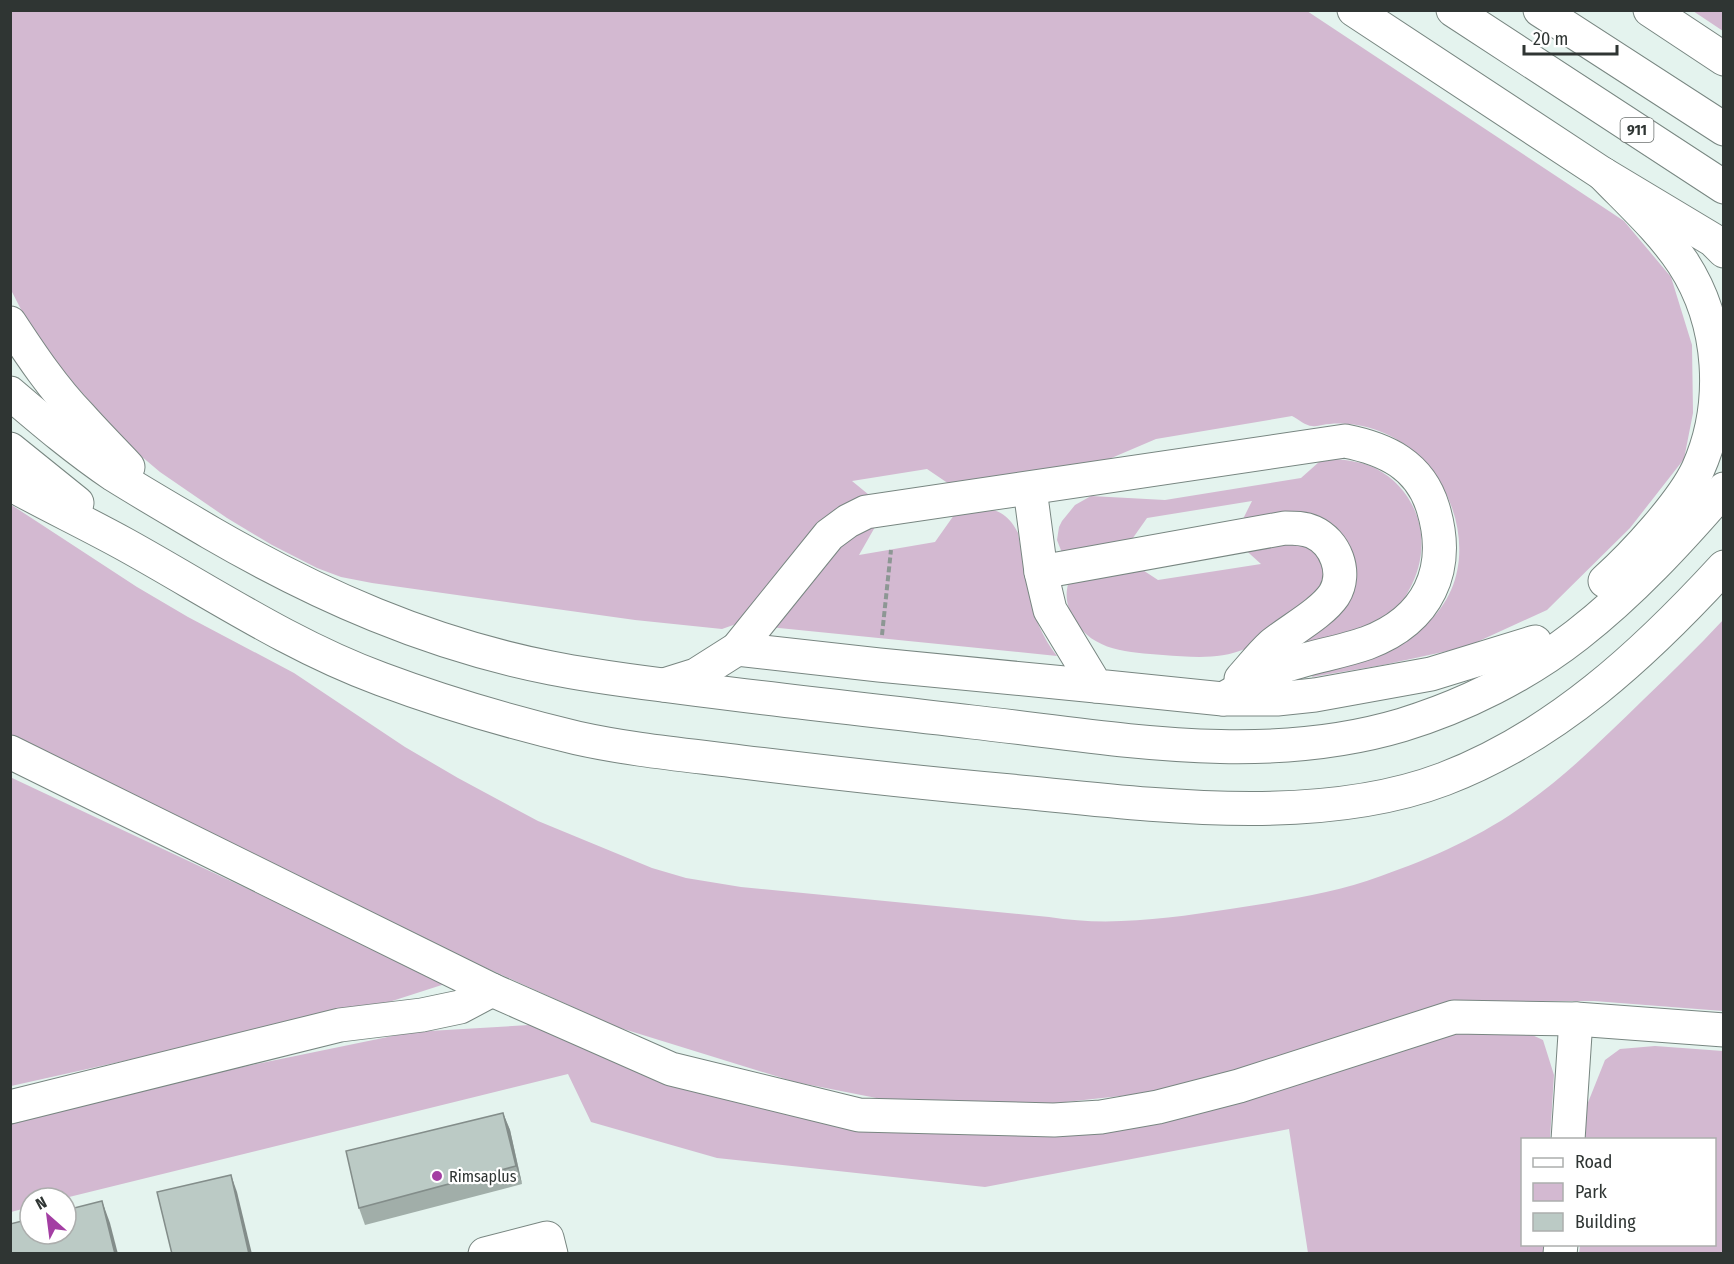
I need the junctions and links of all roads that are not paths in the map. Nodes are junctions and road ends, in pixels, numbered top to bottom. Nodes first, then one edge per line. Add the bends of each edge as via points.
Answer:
1 (1354, 10) edge
2 (1453, 10) edge
3 (1540, 10) edge
4 (1650, 10) edge
5 (1724, 59) edge
6 (1724, 129) edge
7 (1603, 174) junction
8 (1724, 188) edge
9 (1724, 251) edge
10 (10, 323) edge
11 (10, 393) edge
12 (10, 449) edge
13 (10, 484) edge
14 (1030, 489) junction
15 (1724, 489) edge
16 (162, 504) junction
17 (129, 546) junction
18 (1723, 569) edge
19 (1041, 572) junction
20 (1535, 642) junction
21 (737, 649) junction
22 (664, 685) junction
23 (1096, 686) junction
24 (1482, 693) junction
25 (1223, 699) junction
26 (10, 752) edge
27 (492, 990) junction
28 (1575, 1019) junction
29 (1724, 1030) edge
30 (10, 1107) edge
31 (1568, 1138) edge
32 (485, 1254) edge
33 (551, 1254) edge

1 - 7 main road
2 - 8 main road, 911
3 - 6 main road
4 - 5 main road
7 - 9 main road via 1713,240
7 - 20 main road via 1683,262 1702,300 1715,350 1718,378 1714,411 1709,440 1697,470 1674,506 1623,565
10 - 16 main road via 66,400
11 - 16 main road via 71,444
12 - 17 main road
13 - 17 main road
14 - 19 main road
14 - 21 main road via 866,512 848,521 829,535
14 - 25 main road via 1345,441 1382,450 1414,474 1431,502 1441,547 1433,586 1413,616 1369,642 1279,668
15 - 24 main road via 1664,555 1577,636
16 - 22 main road via 286,576 402,625 551,668
17 - 18 main road via 234,607 374,677 441,701 579,738 629,748 890,781 1224,808 1363,800 1445,779 1509,749 1552,724 1631,661
19 - 23 main road via 1050,610
19 - 25 main road via 1285,528 1306,529 1323,538 1339,564 1334,594 1271,646
20 - 24 main road
20 - 25 main road via 1431,674 1315,695
21 - 22 main road via 696,675
21 - 23 main road
22 - 24 main road via 1144,742 1220,747 1331,742 1399,726
23 - 25 main road
26 - 27 main road
27 - 28 main road via 671,1069 859,1115 1054,1120 1101,1117 1239,1086 1454,1017
27 - 30 main road via 460,1007 340,1025
28 - 29 main road
28 - 31 main road
32 - 33 main road via 547,1238

